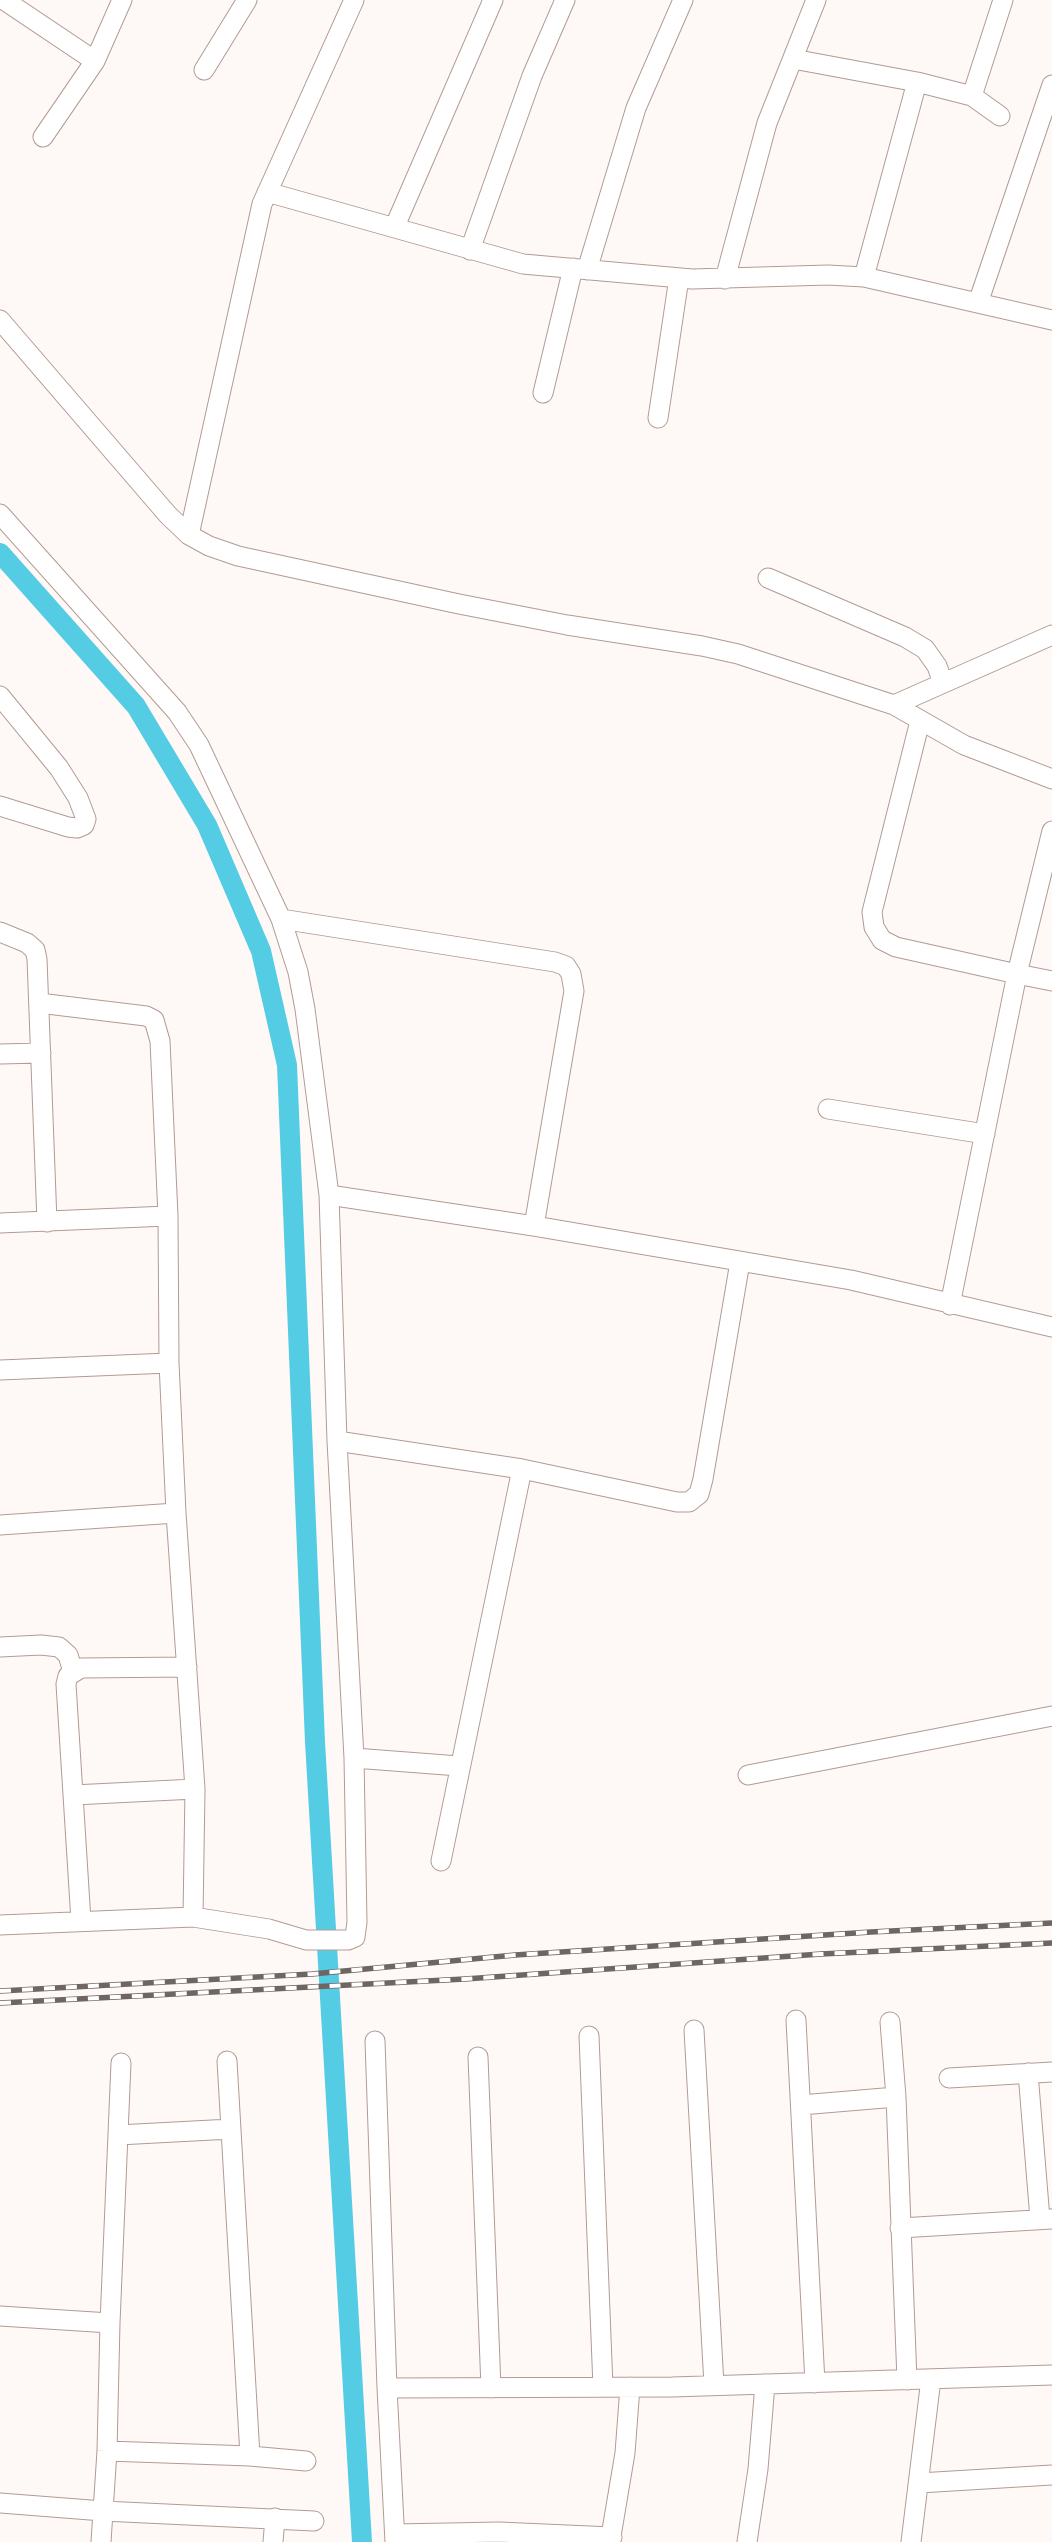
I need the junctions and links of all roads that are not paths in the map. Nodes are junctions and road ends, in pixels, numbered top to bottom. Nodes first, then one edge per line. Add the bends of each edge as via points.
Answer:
1 (4, 0) edge
2 (122, 0) edge
3 (248, 0) edge
4 (354, 0) edge
5 (493, 0) edge
6 (564, 0) edge
7 (683, 0) edge
8 (816, 0) edge
9 (1003, 0) edge
10 (793, 59) junction
11 (94, 61) junction
12 (204, 70) dead end
13 (917, 82) junction
14 (1052, 85) edge
15 (972, 96) junction
16 (1000, 116) dead end
17 (43, 137) dead end
18 (267, 192) junction
19 (395, 226) junction
20 (470, 250) junction
21 (580, 269) junction
22 (864, 277) junction
23 (679, 278) junction
24 (725, 279) junction
25 (978, 303) junction
26 (0, 320) edge
27 (1052, 320) edge
28 (543, 393) dead end
29 (658, 418) dead end
30 (0, 514) edge
31 (189, 535) junction
32 (768, 578) dead end
33 (1052, 635) edge
34 (943, 683) junction
35 (0, 696) edge
36 (894, 705) junction
37 (920, 721) junction
38 (1052, 779) edge
39 (0, 806) edge
40 (1052, 831) edge
41 (281, 919) junction
42 (0, 932) edge
43 (1017, 974) junction
44 (1052, 981) edge
45 (39, 1003) junction
46 (41, 1053) junction
47 (0, 1054) edge
48 (828, 1110) dead end
49 (985, 1134) junction
50 (329, 1194) junction
51 (168, 1216) junction
52 (47, 1222) junction
53 (0, 1223) edge
54 (534, 1226) junction
55 (740, 1262) junction
56 (950, 1304) junction
57 (1052, 1327) edge
58 (169, 1363) junction
59 (0, 1370) edge
60 (337, 1441) junction
61 (522, 1469) junction
62 (176, 1513) junction
63 (0, 1525) edge
64 (0, 1647) edge
65 (187, 1667) junction
66 (74, 1672) junction
67 (1052, 1716) edge
68 (354, 1758) junction
69 (460, 1766) junction
70 (748, 1775) dead end
71 (195, 1789) junction
72 (74, 1795) junction
73 (440, 1862) dead end
74 (193, 1916) junction
75 (81, 1921) junction
76 (0, 1925) edge
77 (796, 2020) dead end
78 (890, 2022) dead end
79 (694, 2030) dead end
80 (589, 2036) dead end
81 (374, 2041) dead end
82 (478, 2057) dead end
83 (227, 2061) dead end
84 (121, 2064) dead end
85 (1052, 2072) edge
86 (1028, 2073) junction
87 (949, 2078) dead end
88 (896, 2096) junction
89 (801, 2105) junction
90 (231, 2129) junction
91 (118, 2135) junction
92 (1046, 2219) edge
93 (900, 2228) junction
94 (0, 2316) edge
95 (110, 2323) junction
96 (1052, 2375) edge
97 (931, 2379) junction
98 (907, 2380) junction
99 (815, 2382) junction
100 (765, 2384) junction
101 (714, 2385) junction
102 (603, 2387) junction
103 (630, 2387) junction
104 (387, 2388) junction
105 (491, 2388) junction
106 (107, 2451) junction
107 (250, 2456) junction
108 (306, 2461) dead end
109 (1052, 2475) edge
110 (920, 2483) junction
111 (0, 2503) edge
112 (104, 2511) junction
113 (275, 2518) junction
114 (314, 2521) dead end
115 (395, 2538) edge
116 (611, 2540) edge
117 (101, 2542) edge
118 (273, 2542) edge
119 (747, 2542) edge
120 (911, 2542) edge

1 - 11 street
2 - 11 street
3 - 12 street
4 - 18 street
5 - 19 street
6 - 20 street via 532,76
7 - 21 street via 636,108
8 - 10 street
9 - 15 street
10 - 13 street
10 - 24 street via 767,123
11 - 17 street
13 - 15 street
13 - 22 street
14 - 25 street
15 - 16 street
18 - 19 street
18 - 31 street
19 - 20 street
20 - 21 street via 522,264
21 - 23 street
21 - 28 street
22 - 24 street via 828,274
22 - 25 street
23 - 24 street
23 - 29 street
25 - 27 street
26 - 31 street via 168,515
30 - 41 street via 177,712 200,745
31 - 36 street via 238,556 459,604 729,652
32 - 34 street via 905,637 925,649 937,666
33 - 34 street
34 - 36 street
35 - 39 street via 59,768 78,798 86,819 84,825 68,827
36 - 37 street
37 - 38 street via 964,745
37 - 43 street via 872,912 874,927 882,940 896,947
40 - 43 street
41 - 50 street via 298,972 305,1009
41 - 54 street via 566,966 574,991
42 - 45 street via 27,943 34,950
43 - 44 street
43 - 49 street
45 - 46 street
45 - 51 street via 146,1016 154,1020 160,1041
46 - 47 street
46 - 52 street
48 - 49 street
49 - 56 street
50 - 54 street
50 - 60 street
51 - 52 street
51 - 58 street
52 - 53 street
54 - 55 street
55 - 56 street via 851,1280
55 - 61 street via 699,1494 689,1502 678,1502
56 - 57 street
58 - 59 street
58 - 62 street
60 - 61 street
60 - 68 street
61 - 69 street
62 - 63 street
62 - 65 street
64 - 66 street via 59,1646 68,1655
65 - 66 street via 81,1668
65 - 71 street
66 - 72 street via 68,1676 66,1684
67 - 70 street
68 - 69 street
68 - 74 street via 357,1922 354,1936 344,1940 306,1940 270,1929
69 - 73 street
71 - 72 street
71 - 74 street
72 - 75 street
74 - 75 street
75 - 76 street
77 - 89 street
78 - 88 street
79 - 101 street
80 - 102 street
81 - 104 street
82 - 105 street
83 - 90 street
84 - 91 street
85 - 86 street
86 - 87 street
86 - 92 street
88 - 89 street
88 - 93 street
89 - 99 street
90 - 91 street
90 - 107 street
91 - 95 street
92 - 93 street
93 - 98 street
94 - 95 street
95 - 106 street
96 - 97 street
97 - 98 street
97 - 110 street
98 - 99 street
99 - 100 street
100 - 101 street
100 - 119 street via 758,2469
101 - 103 street
102 - 103 street
102 - 105 street
103 - 116 street via 625,2453
104 - 105 street
104 - 115 street
106 - 107 street
106 - 112 street
107 - 108 street
109 - 110 street
110 - 120 street
111 - 112 street
112 - 113 street
112 - 117 street
113 - 114 street
113 - 118 street
115 - 116 street via 499,2532

